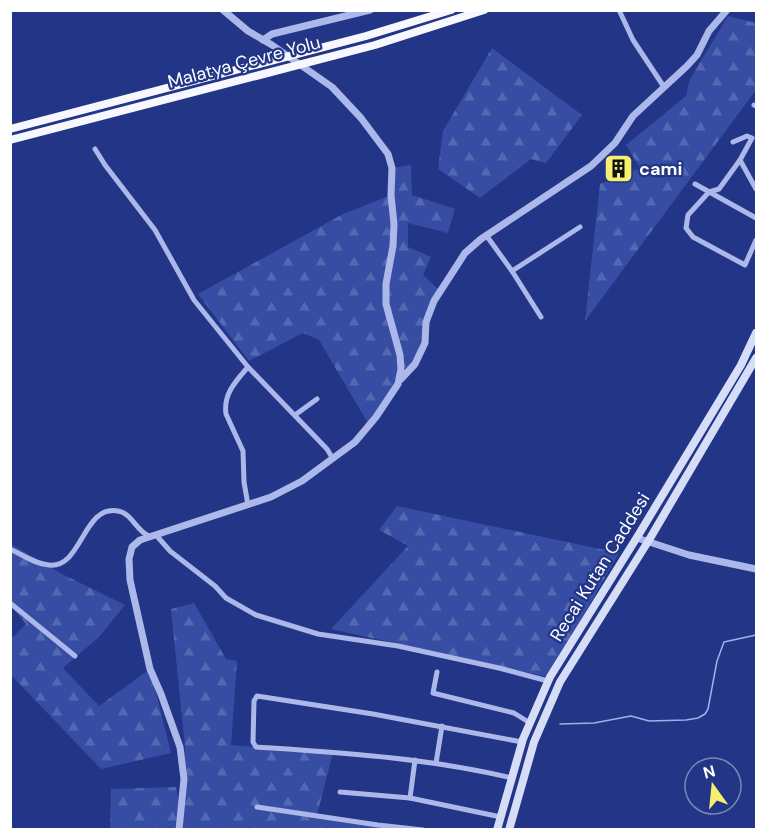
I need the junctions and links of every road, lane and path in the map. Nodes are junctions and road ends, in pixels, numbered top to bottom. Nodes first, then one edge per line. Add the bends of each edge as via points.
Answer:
1 (223, 10) edge
2 (370, 10) edge
3 (450, 10) edge
4 (484, 10) edge
5 (619, 10) edge
6 (727, 10) edge
7 (263, 40) junction
8 (664, 87) junction
9 (10, 129) edge
10 (10, 140) edge
11 (733, 142) dead end
12 (95, 149) dead end
13 (740, 160) junction
14 (695, 184) dead end
15 (756, 189) edge
16 (709, 192) junction
17 (756, 218) edge
18 (580, 227) dead end
19 (486, 236) junction
20 (756, 240) edge
21 (512, 271) junction
22 (541, 317) dead end
23 (756, 333) edge
24 (756, 358) edge
25 (248, 366) junction
26 (398, 384) junction
27 (317, 399) dead end
28 (295, 415) junction
29 (333, 459) junction
30 (248, 505) junction
31 (138, 529) junction
32 (154, 536) junction
33 (636, 538) junction
34 (647, 542) junction
35 (132, 547) junction
36 (10, 549) edge
37 (756, 569) edge
38 (10, 603) edge
39 (75, 656) dead end
40 (436, 672) dead end
41 (548, 681) junction
42 (530, 723) junction
43 (442, 726) junction
44 (522, 742) junction
45 (414, 760) junction
46 (436, 763) junction
47 (512, 778) junction
48 (340, 792) dead end
49 (410, 798) junction
50 (257, 807) dead end
51 (501, 817) junction
52 (378, 827) edge
53 (179, 830) edge
54 (423, 830) edge
55 (497, 830) edge
56 (509, 830) edge

1 - 7 street
2 - 7 street via 272,34
3 - 9 highway, Malatya Çevre Yolu via 309,52
4 - 10 highway, Malatya Çevre Yolu via 375,45
5 - 8 street via 633,40
6 - 8 street via 692,61
7 - 26 street via 323,81 361,118 388,154 392,168 393,246 386,304 400,355
8 - 19 street via 633,116 615,143 591,166
11 - 13 street via 752,138
12 - 25 street via 155,230 194,300
13 - 15 street
13 - 16 street via 719,189
14 - 16 street
16 - 17 street
16 - 20 street via 688,215 686,228 693,237 745,265
18 - 21 street
19 - 21 street
19 - 26 street via 465,253 434,301 426,322 425,343 415,364
21 - 22 street
23 - 33 main road, Recai Kutan Caddesi
24 - 34 main road, Recai Kutan Caddesi
25 - 28 street
25 - 30 street via 225,401 226,414 243,451
26 - 29 street via 376,417
27 - 28 street
28 - 29 street
29 - 30 street via 302,481
30 - 32 street
31 - 32 street
31 - 35 street
31 - 36 street via 125,513 103,513 92,522 70,556 51,566
32 - 35 street
32 - 41 street via 226,598 256,615 318,634 398,646
33 - 34 street
33 - 41 main road, Recai Kutan Caddesi
34 - 37 street
34 - 56 main road, Recai Kutan Caddesi via 560,682 534,742
35 - 53 street via 130,580 139,627 150,669 180,747 184,779
38 - 39 street
40 - 42 street via 433,693 514,713
41 - 42 main road, Recai Kutan Caddesi
42 - 44 main road, Recai Kutan Caddesi
43 - 44 street
43 - 45 street via 257,696 254,701 256,747
43 - 46 street
44 - 47 main road, Recai Kutan Caddesi
45 - 46 street
45 - 49 street
46 - 47 street
47 - 51 main road, Recai Kutan Caddesi
48 - 49 street
49 - 51 street
50 - 52 street
51 - 55 main road, Recai Kutan Caddesi
52 - 54 street

